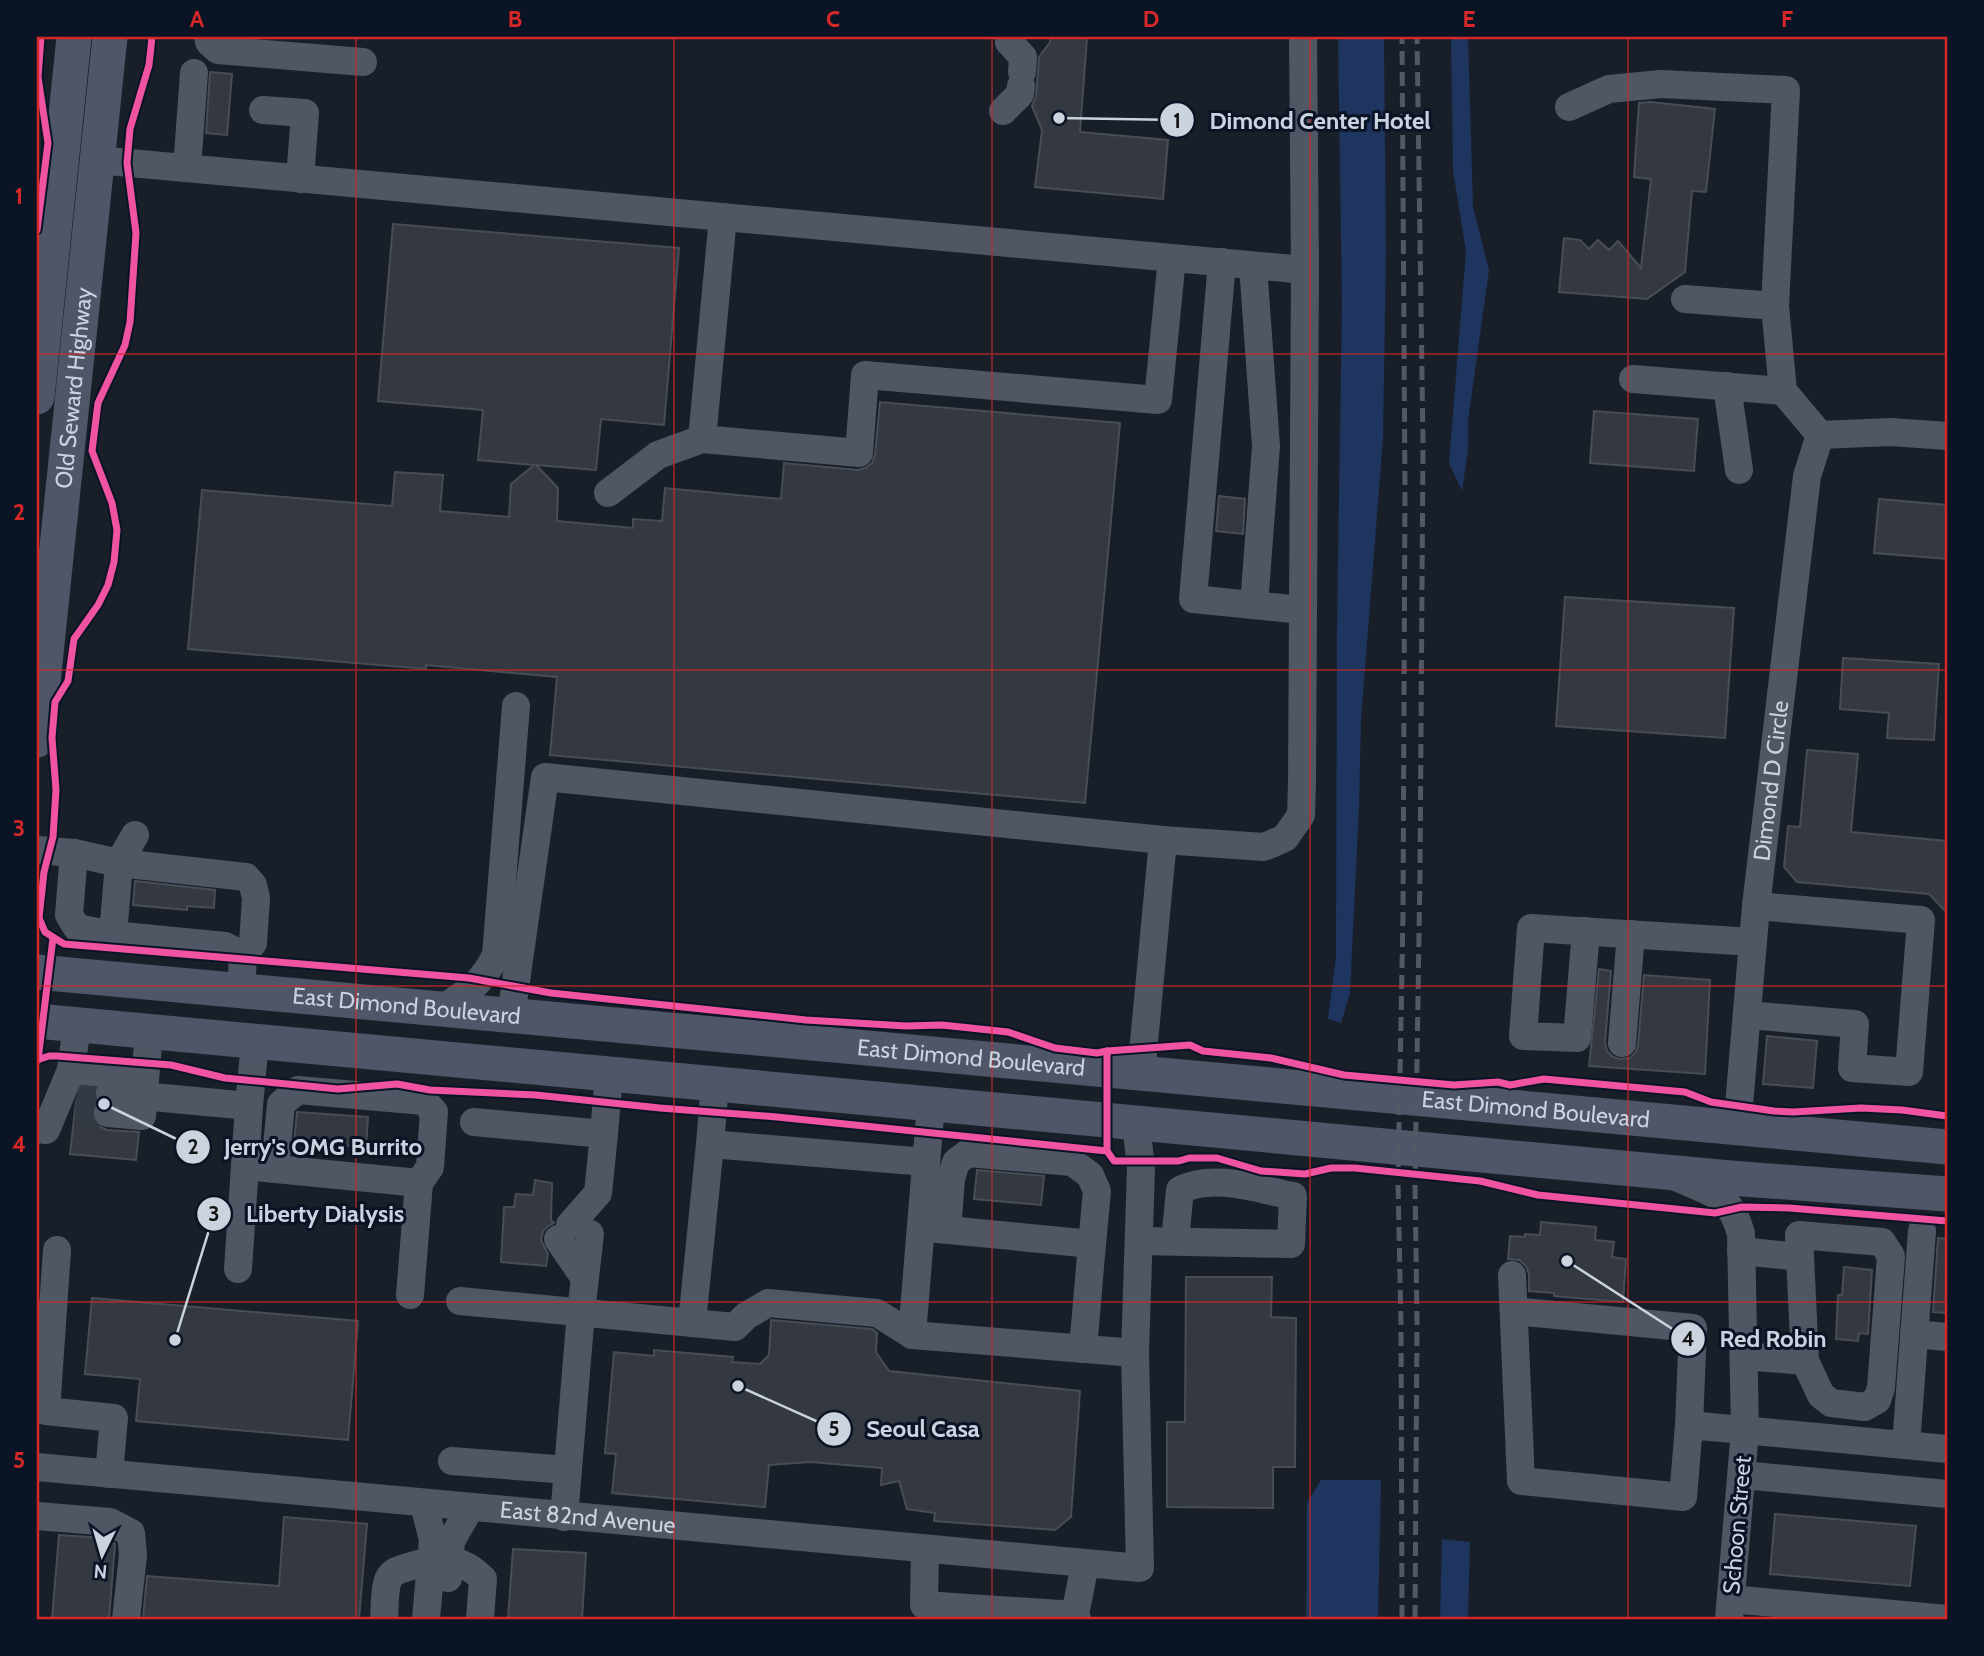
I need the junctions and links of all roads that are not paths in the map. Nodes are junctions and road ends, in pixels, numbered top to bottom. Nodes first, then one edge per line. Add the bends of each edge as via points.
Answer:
1 (74, 37) edge
2 (110, 37) edge
3 (208, 37) edge
4 (1303, 37) edge
5 (1009, 42) dead end
6 (321, 48) edge
7 (363, 62) dead end
8 (194, 73) dead end
9 (1569, 107) dead end
10 (263, 110) dead end
11 (1003, 111) dead end
12 (97, 160) junction
13 (187, 168) junction
14 (300, 178) junction
15 (723, 217) junction
16 (54, 235) junction
17 (1172, 258) junction
18 (1222, 262) junction
19 (1253, 266) junction
20 (1305, 270) junction
21 (1685, 299) dead end
22 (1775, 306) junction
23 (1633, 379) dead end
24 (1727, 386) junction
25 (1783, 391) junction
26 (37, 397) edge
27 (70, 421) junction
28 (1820, 435) junction
29 (1947, 436) edge
30 (702, 439) junction
31 (1739, 470) dead end
32 (608, 493) dead end
33 (1254, 605) junction
34 (1302, 610) junction
35 (516, 706) dead end
36 (37, 740) edge
37 (135, 835) dead end
38 (1163, 840) junction
39 (37, 850) edge
40 (74, 853) junction
41 (119, 863) junction
42 (1756, 906) junction
43 (1586, 931) dead end
44 (1631, 934) junction
45 (113, 935) junction
46 (1753, 942) junction
47 (243, 955) junction
48 (37, 972) edge
49 (241, 991) junction
50 (440, 1010) junction
51 (1747, 1015) junction
52 (511, 1016) junction
53 (37, 1021) edge
54 (77, 1025) junction
55 (149, 1032) junction
56 (242, 1041) junction
57 (782, 1042) junction
58 (1622, 1044) dead end
59 (478, 1063) junction
60 (1141, 1074) junction
61 (609, 1075) junction
62 (715, 1084) junction
63 (144, 1086) junction
64 (63, 1100) edge
65 (109, 1103) tunnel mouth
66 (931, 1104) junction
67 (250, 1106) junction
68 (474, 1122) dead end
69 (1136, 1123) junction
70 (1737, 1129) junction
71 (604, 1134) junction
72 (710, 1144) junction
73 (1947, 1147) edge
74 (926, 1162) junction
75 (245, 1166) junction
76 (275, 1169) junction
77 (1661, 1170) junction
78 (419, 1183) junction
79 (1947, 1194) edge
80 (577, 1227) junction
81 (934, 1228) junction
82 (1922, 1231) dead end
83 (1139, 1241) junction
84 (1175, 1241) dead end
85 (1092, 1244) junction
86 (57, 1250) dead end
87 (1741, 1251) junction
88 (1800, 1257) junction
89 (238, 1269) dead end
90 (1512, 1275) dead end
91 (584, 1277) junction
92 (410, 1295) dead end
93 (460, 1301) dead end
94 (1514, 1311) junction
95 (581, 1312) junction
96 (692, 1323) junction
97 (1914, 1334) junction
98 (912, 1335) junction
99 (1947, 1337) edge
100 (1083, 1349) junction
101 (1135, 1353) junction
102 (1744, 1356) junction
103 (1805, 1361) junction
104 (1689, 1425) junction
105 (1745, 1430) junction
106 (1906, 1445) junction
107 (1947, 1448) edge
108 (452, 1461) dead end
109 (37, 1467) edge
110 (568, 1470) junction
111 (109, 1474) junction
112 (1741, 1475) junction
113 (1947, 1494) edge
114 (424, 1504) junction
115 (470, 1508) junction
116 (37, 1516) edge
117 (564, 1517) junction
118 (925, 1549) junction
119 (440, 1560) junction
120 (1085, 1564) junction
121 (1730, 1609) edge
122 (1774, 1611) edge
123 (923, 1612) edge
124 (1076, 1617) edge
125 (126, 1619) edge
126 (384, 1619) edge
127 (426, 1619) edge
128 (444, 1619) edge
129 (480, 1619) edge
130 (1947, 1619) edge

1 - 16 main road, Old Seward Highway
2 - 12 main road, Old Seward Highway
3 - 6 street via 218,50
4 - 20 street
5 - 11 street via 1023,57 1020,94
6 - 7 street
8 - 13 street
9 - 22 street via 1609,89 1661,84 1786,90
10 - 14 street via 305,113
12 - 13 street
12 - 27 main road, Old Seward Highway
13 - 14 street
14 - 15 street
15 - 17 street
15 - 30 street
16 - 26 main road, Old Seward Highway
16 - 27 main road via 61,328 56,403
17 - 18 street
17 - 30 street via 1158,400 865,375 859,453
18 - 19 street
18 - 33 street via 1193,599
19 - 20 street
19 - 33 street via 1266,446
20 - 34 street
21 - 22 street
22 - 25 street
23 - 24 street
24 - 25 street
24 - 31 street
25 - 28 street
27 - 36 main road, Old Seward Highway
28 - 29 street via 1891,432
28 - 42 street, Dimond D Circle via 1807,476
30 - 32 street via 658,455
33 - 34 street
34 - 38 street via 1301,815 1285,838 1264,847
35 - 50 street via 496,954 466,994
37 - 41 street
38 - 52 street via 545,777
38 - 60 street
39 - 40 street
40 - 41 street
40 - 45 street via 69,915 77,928
41 - 45 street
41 - 47 street via 246,877 256,898 253,943
42 - 46 street, Dimond D Circle
42 - 51 street via 1921,920 1909,1072 1852,1068 1855,1024
43 - 44 street
44 - 46 street
44 - 58 street
45 - 47 street via 225,946
46 - 51 street, Dimond D Circle
47 - 49 street
48 - 49 main road, East Dimond Boulevard
49 - 50 main road, East Dimond Boulevard
50 - 52 main road, East Dimond Boulevard
51 - 70 street, Dimond D Circle
52 - 56 main road via 472,1029 430,1035 306,1034
52 - 57 main road, East Dimond Boulevard
53 - 54 main road, East Dimond Boulevard
54 - 55 main road, East Dimond Boulevard
54 - 64 street
55 - 56 main road, East Dimond Boulevard
55 - 63 street
56 - 59 main road, East Dimond Boulevard
56 - 67 street
57 - 59 main road via 666,1054 512,1041
57 - 60 main road, East Dimond Boulevard
59 - 61 main road, East Dimond Boulevard
60 - 69 main road
60 - 70 main road, East Dimond Boulevard
61 - 62 main road, East Dimond Boulevard
61 - 71 street
62 - 66 main road, East Dimond Boulevard
62 - 72 street
63 - 64 street
63 - 65 street via 142,1116
63 - 67 street
66 - 69 main road, East Dimond Boulevard
66 - 74 street
67 - 75 street
68 - 71 street
69 - 77 main road, East Dimond Boulevard
69 - 83 street via 1141,1168
70 - 73 main road, East Dimond Boulevard
71 - 80 street
72 - 74 street
72 - 96 street
74 - 81 street
75 - 76 street
75 - 89 street
76 - 78 street
76 - 78 street via 281,1104 298,1090 424,1101 434,1112 430,1167
77 - 79 main road, East Dimond Boulevard
77 - 87 street, Schoon Street via 1726,1200 1736,1215
78 - 92 street
80 - 91 street
80 - 91 street via 603,1219 601,1239
81 - 85 street
81 - 85 street via 956,1162 968,1153 1072,1162 1090,1175 1097,1191
81 - 98 street
82 - 97 street
83 - 84 street
83 - 101 street
85 - 100 street
86 - 111 street via 46,1411 114,1418
87 - 88 street
87 - 102 street, Schoon Street
88 - 103 street
88 - 103 street via 1799,1235 1882,1242 1891,1256 1877,1400 1865,1407 1831,1403 1821,1395
90 - 94 street
91 - 95 street
93 - 95 street
94 - 104 street via 1693,1328
94 - 104 street via 1521,1481 1683,1497
95 - 96 street
95 - 110 street
96 - 98 street via 735,1326 768,1303 877,1313
97 - 99 street
97 - 106 street
98 - 100 street
100 - 101 street
101 - 120 street, East 82nd Avenue via 1140,1568
102 - 103 street
102 - 105 street, Schoon Street
104 - 105 street
105 - 106 street
105 - 112 street, Schoon Street
106 - 107 street
108 - 110 street
109 - 111 street, East 82nd Avenue
110 - 117 street
111 - 114 street, East 82nd Avenue
112 - 113 street
112 - 121 street, Schoon Street
114 - 115 street, East 82nd Avenue
114 - 119 street
115 - 117 street, East 82nd Avenue
115 - 119 street
116 - 125 street via 110,1522 131,1533
117 - 118 street, East 82nd Avenue
118 - 120 street, East 82nd Avenue
118 - 123 street
119 - 126 street via 395,1571 388,1579
119 - 127 street
119 - 128 street
119 - 129 street via 472,1568 483,1579
120 - 124 street
121 - 122 street
122 - 130 street
123 - 124 street

